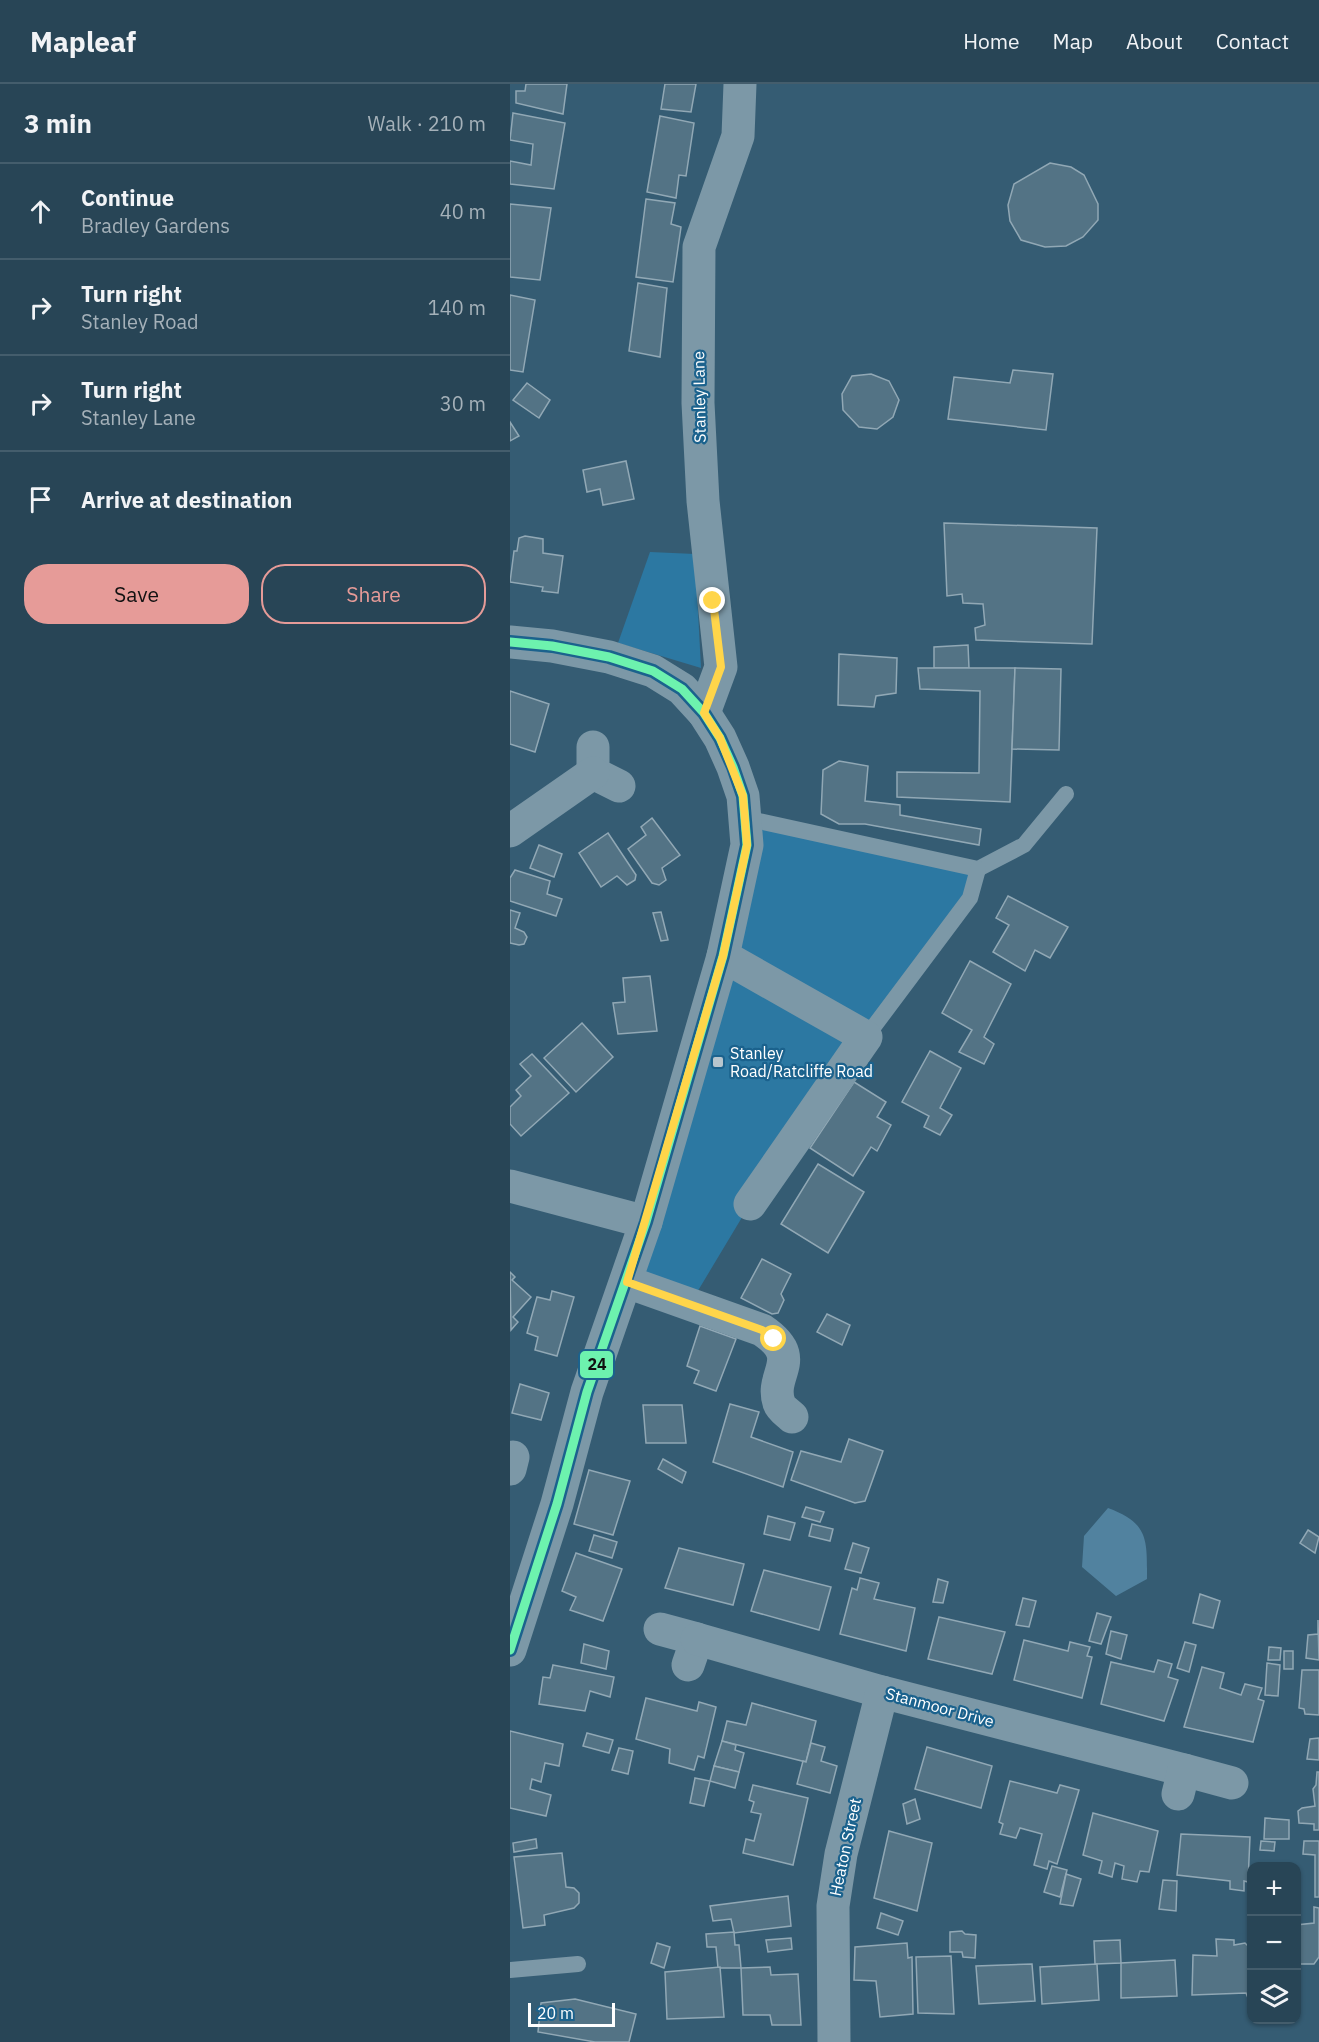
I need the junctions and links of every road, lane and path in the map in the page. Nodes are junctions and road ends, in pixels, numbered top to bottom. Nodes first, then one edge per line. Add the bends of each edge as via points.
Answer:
1 (740, 84) edge
2 (510, 642) edge
3 (704, 713) junction
4 (602, 769) dead end
5 (1066, 794) dead end
6 (745, 818) junction
7 (510, 831) edge
8 (978, 868) junction
9 (723, 956) junction
10 (866, 1036) junction
11 (510, 1186) edge
12 (750, 1204) dead end
13 (646, 1222) junction
14 (627, 1282) junction
15 (792, 1417) dead end
16 (660, 1629) dead end
17 (510, 1650) edge
18 (882, 1692) junction
19 (1233, 1783) dead end
20 (578, 1964) dead end
21 (510, 1970) edge
22 (834, 2042) edge

1 - 3 street, Stanley Lane via 738,136 699,248 698,403 703,501 721,667
2 - 3 street via 597,655 653,670 682,689
3 - 6 street via 733,767 743,796
4 - 7 street
5 - 8 lane via 1024,845
6 - 8 lane
6 - 9 street via 747,845
8 - 10 lane via 970,898
9 - 10 street
9 - 13 street
10 - 12 street
11 - 13 street
13 - 14 street
14 - 15 street via 762,1330 774,1339 784,1364 778,1393 780,1405
14 - 17 street via 587,1392
16 - 18 street, Stanmoor Drive via 692,1652
18 - 19 street, Stanmoor Drive via 1181,1782
18 - 22 street, Heaton Street via 841,1854 833,1906
20 - 21 lane

